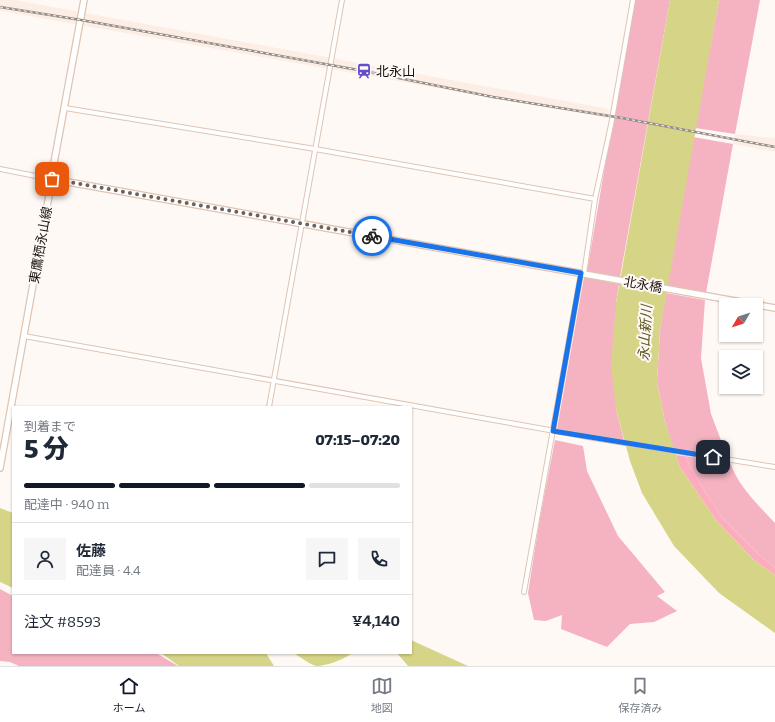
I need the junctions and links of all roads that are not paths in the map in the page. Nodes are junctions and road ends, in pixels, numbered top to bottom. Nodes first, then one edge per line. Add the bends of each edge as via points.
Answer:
1 (84, 0) edge
2 (342, 0) edge
3 (633, 0) edge
4 (65, 108) junction
5 (315, 149) junction
6 (0, 169) edge
7 (52, 179) junction
8 (595, 199) junction
9 (302, 223) junction
10 (583, 274) junction
11 (775, 308) edge
12 (24, 336) junction
13 (273, 381) junction
14 (268, 406) edge
15 (553, 431) junction
16 (775, 467) edge
17 (0, 468) edge
18 (524, 592) dead end

1 - 4 main road, 東鷹栖永山線
2 - 5 street
3 - 8 street
4 - 5 street
4 - 7 main road, 東鷹栖永山線
5 - 8 street
5 - 9 street
6 - 7 street
7 - 9 main road, 北永橋
7 - 12 main road, 東鷹栖永山線
8 - 10 street
9 - 10 main road, 北永橋
9 - 13 street
10 - 11 main road, 北永橋
10 - 15 street
12 - 13 street
12 - 17 main road, 東鷹栖永山線
13 - 14 street
13 - 15 street
15 - 16 street
15 - 18 street

